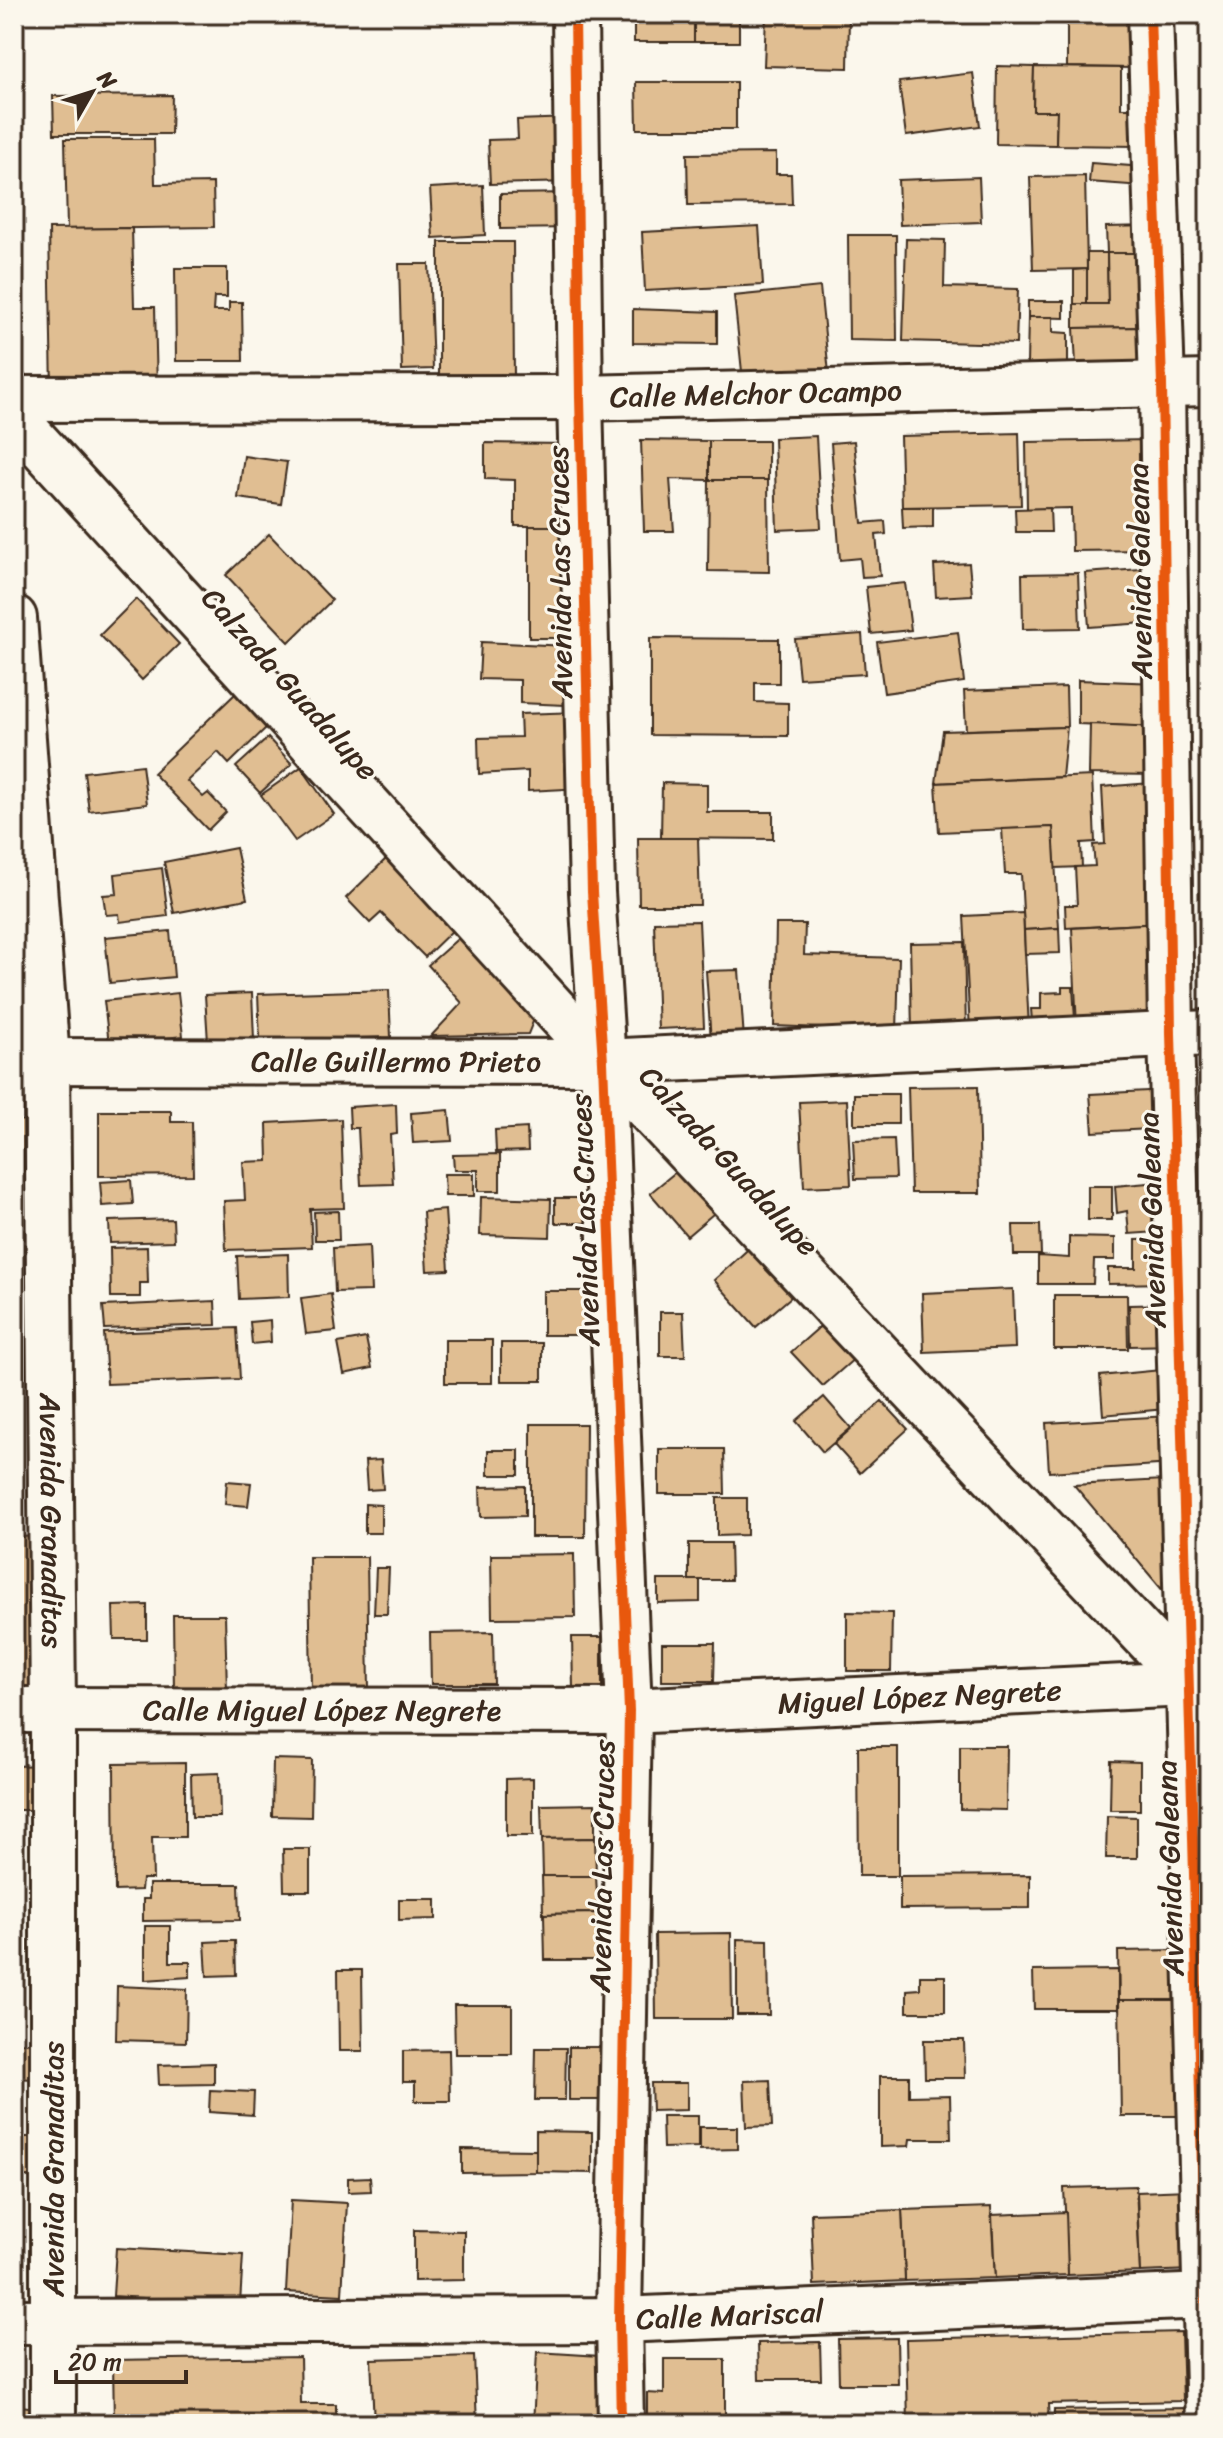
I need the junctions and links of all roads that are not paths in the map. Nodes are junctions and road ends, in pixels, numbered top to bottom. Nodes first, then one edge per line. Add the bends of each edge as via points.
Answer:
1 (575, 14) edge
2 (1150, 14) edge
3 (1209, 383) edge
4 (1162, 384) junction
5 (580, 398) junction
6 (14, 399) edge
7 (14, 417) edge
8 (14, 618) edge
9 (1190, 1033) edge
10 (31, 1060) edge
11 (603, 1062) junction
12 (1199, 1683) edge
13 (34, 1710) edge
14 (629, 1711) junction
15 (1207, 2296) junction
16 (619, 2320) junction
17 (33, 2321) edge
18 (53, 2424) edge
19 (621, 2424) edge
20 (1209, 2424) edge

1 - 5 street, Avenida Las Cruces
2 - 4 street, Avenida Galeana
3 - 4 street, Calle Melchor Ocampo
4 - 5 street, Calle Melchor Ocampo
4 - 9 street, Avenida Galeana
5 - 6 street, Calle Melchor Ocampo
5 - 11 street, Avenida Las Cruces via 592,892
7 - 11 street, Calzada Guadalupe
8 - 10 street, Avenida Granaditas
9 - 11 street, Calle Guillermo Prieto
9 - 12 street, Avenida Galeana
10 - 11 street, Calle Guillermo Prieto
10 - 13 street, Avenida Granaditas
11 - 12 street, Calzada Guadalupe
11 - 14 street, Avenida Las Cruces
12 - 14 street, Miguel López Negrete
12 - 15 street, Avenida Galeana
13 - 14 street, Calle Miguel López Negrete
13 - 17 street, Avenida Granaditas
14 - 16 street, Avenida Las Cruces
15 - 16 street, Calle Mariscal
15 - 20 street, Avenida Galeana
16 - 17 street, Calle Mariscal
16 - 19 street, Avenida Las Cruces
17 - 18 street, Avenida Granaditas

